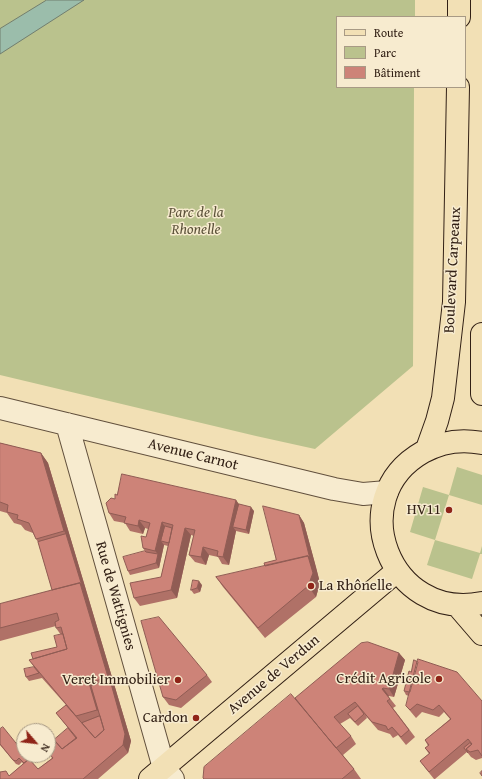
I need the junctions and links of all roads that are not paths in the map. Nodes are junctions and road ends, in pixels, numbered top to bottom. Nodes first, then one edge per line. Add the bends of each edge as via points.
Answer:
1 (459, 0) edge
2 (459, 16) edge
3 (458, 88) edge
4 (482, 334) edge
5 (482, 394) edge
6 (0, 408) edge
7 (67, 424) junction
8 (482, 443) edge
9 (427, 449) junction
10 (387, 492) junction
11 (397, 571) junction
12 (482, 603) edge
13 (457, 605) junction
14 (482, 634) edge
15 (162, 775) edge

1 - 2 main road
3 - 9 main road, Boulevard Carpeaux via 454,302 443,398 438,421
4 - 5 main road
6 - 7 street, Avenue Carnot
7 - 10 street, Avenue Carnot via 334,489 362,494
7 - 15 street, Rue de Wattignies
8 - 9 main road via 455,442
9 - 10 main road via 404,467 394,478
10 - 11 main road via 382,512 382,532 387,553
11 - 13 main road via 423,595
11 - 15 main road, Avenue de Verdun
12 - 13 main road
13 - 14 main road

